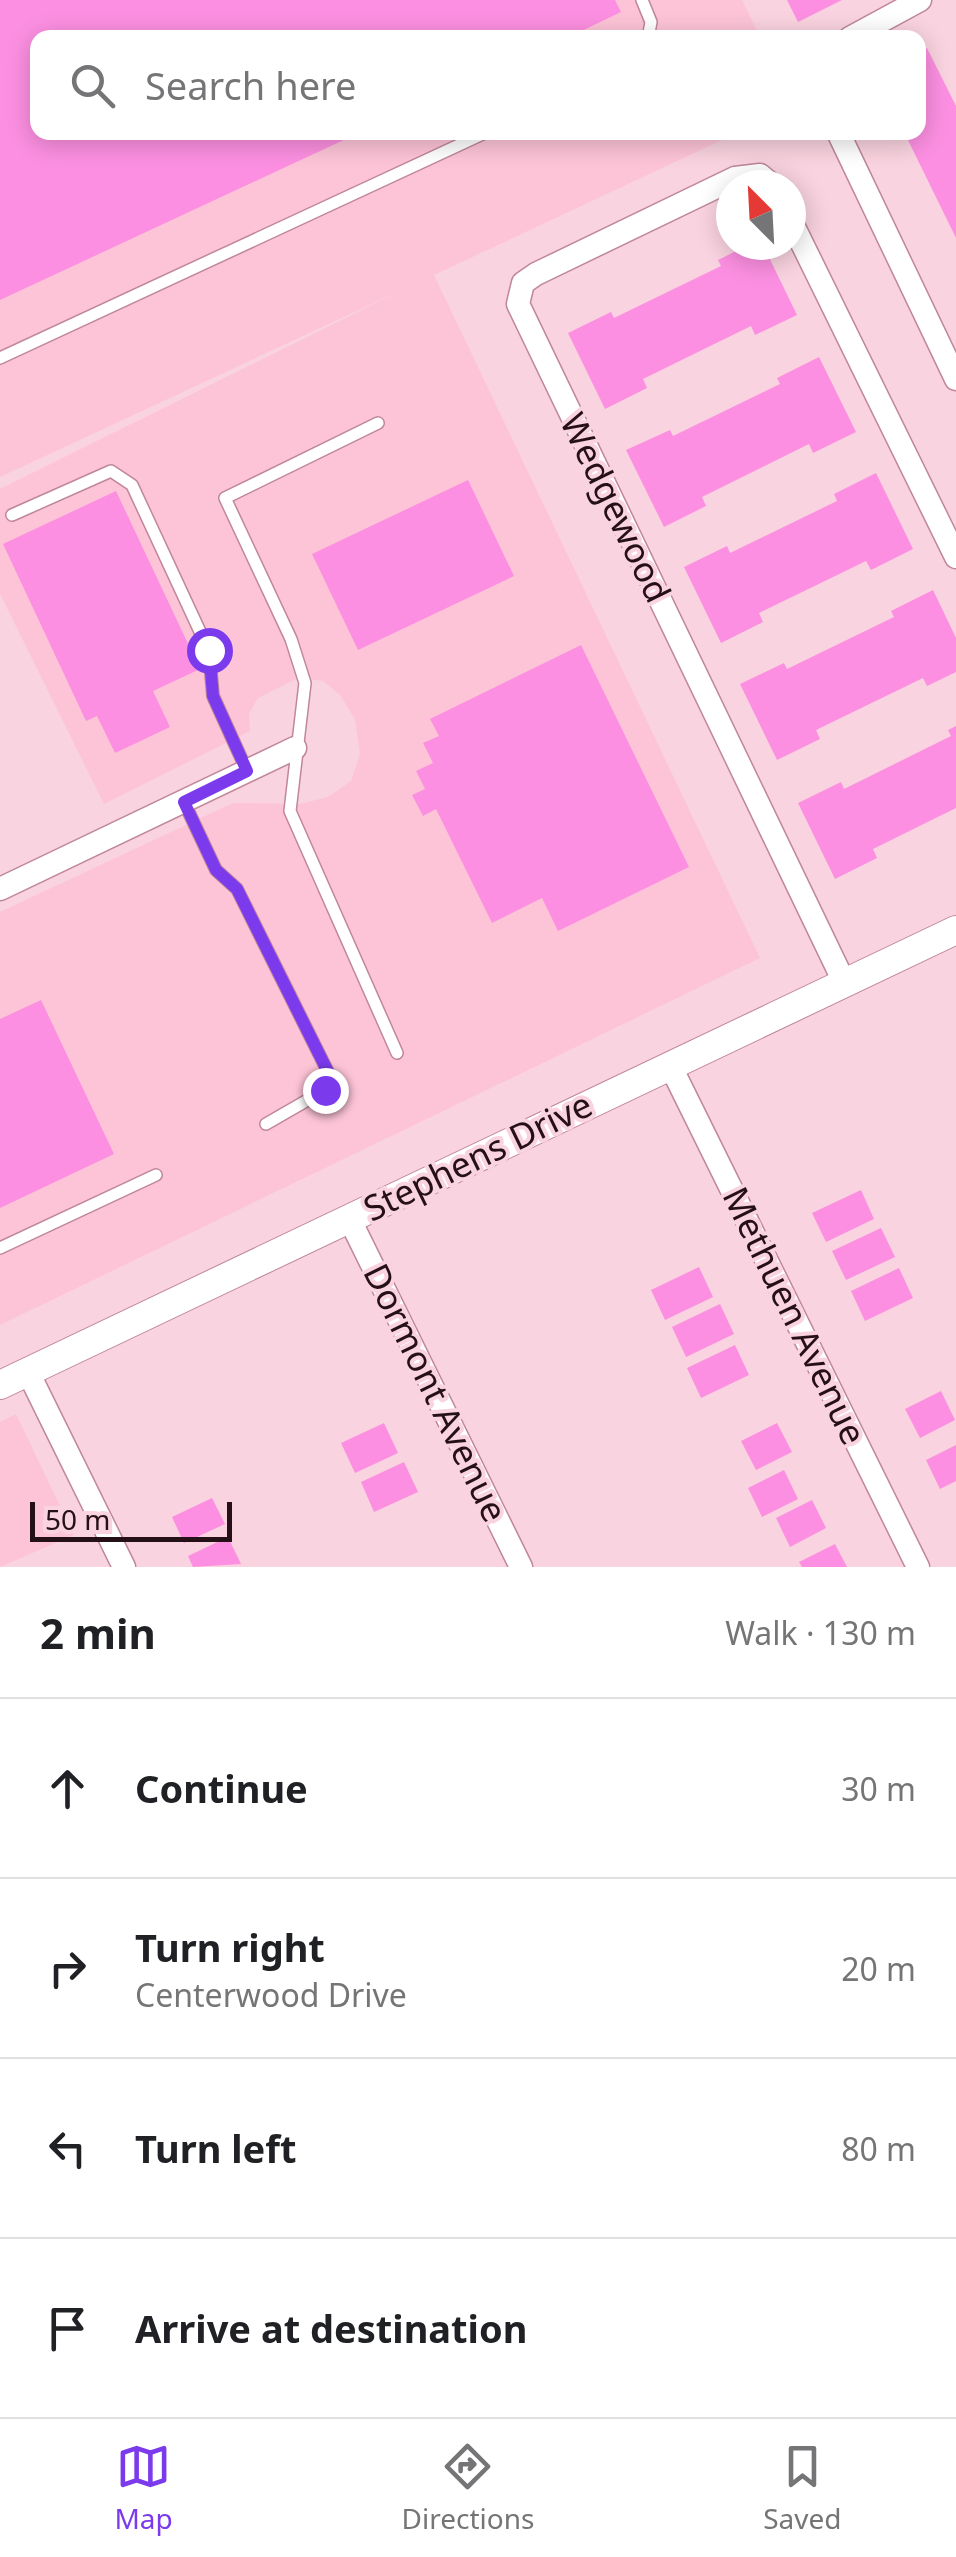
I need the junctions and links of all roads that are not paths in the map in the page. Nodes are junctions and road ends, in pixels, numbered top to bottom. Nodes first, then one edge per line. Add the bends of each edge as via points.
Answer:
1 (642, 0) edge
2 (920, 0) edge
3 (650, 30) edge
4 (865, 30) edge
5 (470, 140) edge
6 (842, 140) edge
7 (716, 187) edge
8 (806, 251) edge
9 (0, 358) edge
10 (956, 380) edge
11 (378, 424) dead end
12 (12, 516) dead end
13 (956, 556) edge
14 (294, 748) junction
15 (247, 771) junction
16 (184, 802) junction
17 (0, 889) edge
18 (956, 930) edge
19 (844, 982) junction
20 (397, 1053) dead end
21 (670, 1065) junction
22 (266, 1124) dead end
23 (156, 1175) dead end
24 (349, 1218) junction
25 (0, 1248) edge
26 (28, 1372) junction
27 (0, 1385) edge
28 (124, 1567) edge
29 (521, 1567) edge
30 (918, 1567) edge

1 - 3 lane
2 - 4 street
5 - 9 lane
6 - 10 street
7 - 19 street, Wedgewood via 536,274 523,283 518,304
8 - 13 street
11 - 14 lane via 225,498 291,638 305,683
12 - 15 lane via 111,471 132,486 209,650 213,696
14 - 15 street
14 - 20 lane via 290,812
15 - 16 street
16 - 17 street
16 - 22 lane via 216,870 237,889 329,1074 325,1090
18 - 19 street, Stephens Drive
19 - 21 street, Stephens Drive
21 - 24 street, Stephens Drive
21 - 30 street, Methuen Avenue
23 - 25 lane
24 - 26 street, Stephens Drive
24 - 29 street, Dormont Avenue
26 - 27 street, Stephens Drive
26 - 28 street

